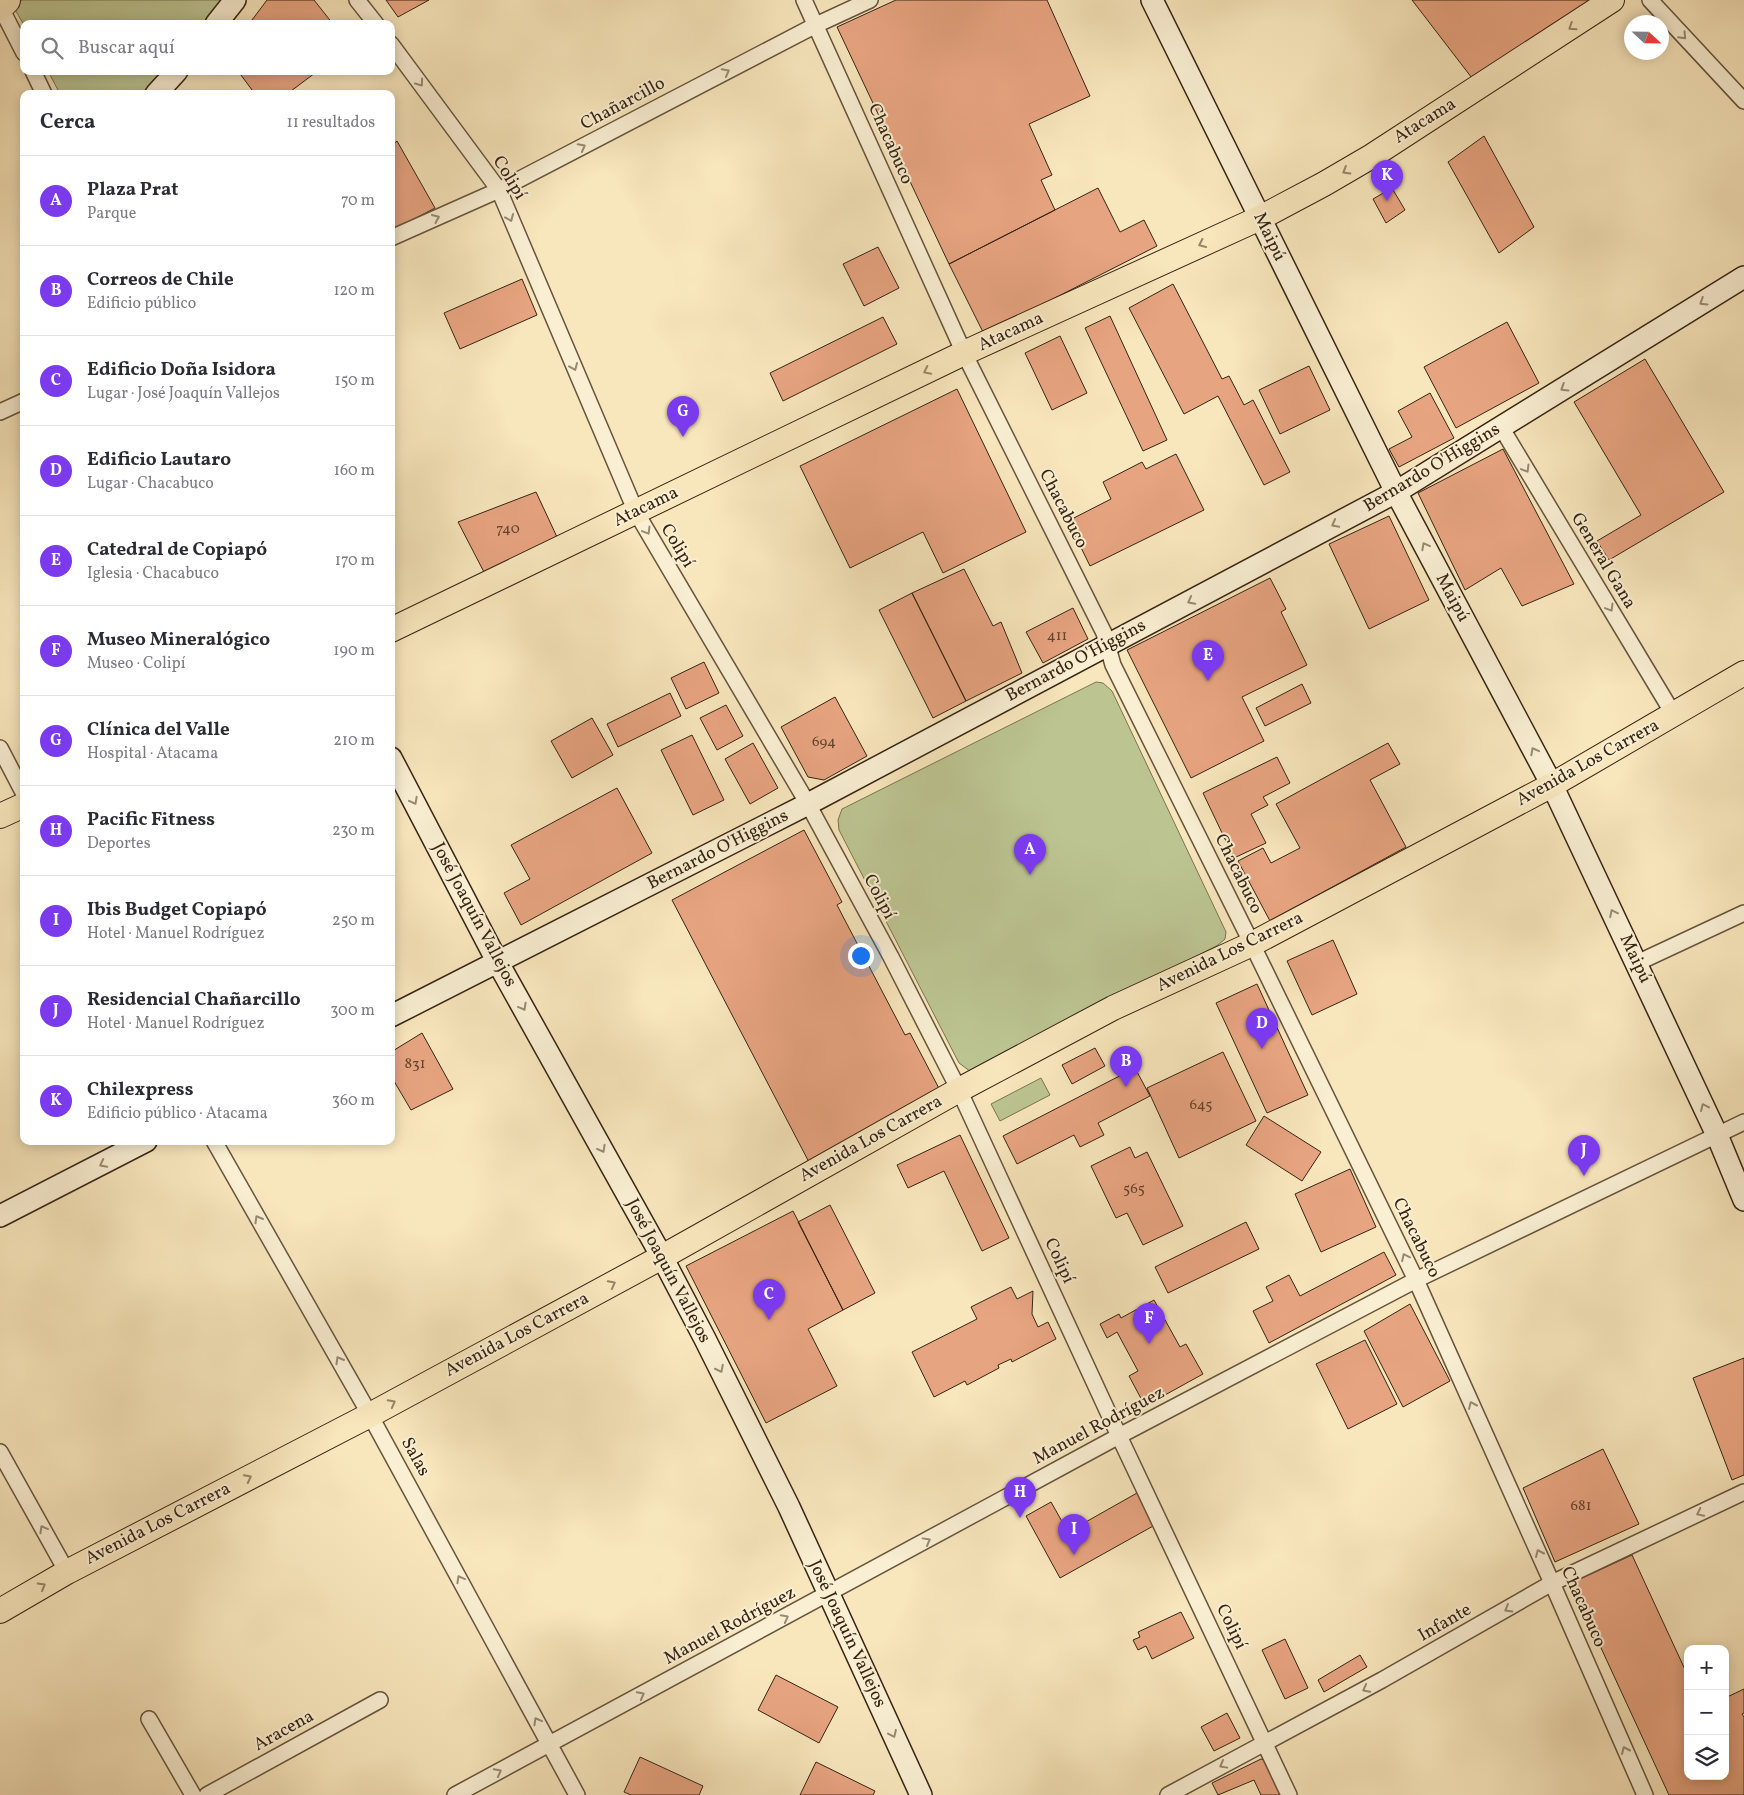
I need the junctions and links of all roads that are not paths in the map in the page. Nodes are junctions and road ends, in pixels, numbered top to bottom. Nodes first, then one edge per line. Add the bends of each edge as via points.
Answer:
1 (6, 0) edge
2 (235, 0) edge
3 (357, 0) edge
4 (804, 0) edge
5 (870, 0) edge
6 (1152, 0) edge
7 (1612, 0) edge
8 (1650, 0) edge
9 (0, 6) edge
10 (219, 20) edge
11 (373, 20) edge
12 (816, 25) junction
13 (20, 45) edge
14 (395, 49) edge
15 (35, 75) edge
16 (173, 75) edge
17 (42, 90) edge
18 (160, 90) edge
19 (1744, 101) edge
20 (499, 190) junction
21 (1260, 218) junction
22 (395, 236) edge
23 (1744, 277) edge
24 (964, 353) junction
25 (20, 403) edge
26 (0, 412) edge
27 (1501, 427) junction
28 (1396, 492) junction
29 (636, 512) junction
30 (395, 628) edge
31 (1108, 645) junction
32 (1744, 673) edge
33 (1674, 715) junction
34 (0, 748) edge
35 (395, 766) edge
36 (1552, 785) junction
37 (20, 786) edge
38 (808, 804) junction
39 (20, 807) edge
40 (0, 816) edge
41 (1744, 913) edge
42 (1252, 944) junction
43 (497, 961) junction
44 (1637, 963) junction
45 (395, 1014) edge
46 (959, 1090) junction
47 (1744, 1122) edge
48 (1717, 1135) junction
49 (138, 1145) edge
50 (216, 1145) edge
51 (1744, 1200) edge
52 (0, 1216) edge
53 (662, 1257) junction
54 (1416, 1280) junction
55 (370, 1414) junction
56 (1119, 1436) junction
57 (0, 1452) edge
58 (1744, 1492) edge
59 (67, 1572) junction
60 (1552, 1583) junction
61 (829, 1594) junction
62 (0, 1611) edge
63 (380, 1700) dead end
64 (149, 1719) dead end
65 (1265, 1742) junction
66 (550, 1744) junction
67 (194, 1795) edge
68 (207, 1795) edge
69 (455, 1795) edge
70 (578, 1795) edge
71 (921, 1795) edge
72 (1168, 1795) edge
73 (1289, 1795) edge
74 (1645, 1795) edge

1 - 9 highway
2 - 10 main road
3 - 11 street
4 - 12 street, Chacabuco
5 - 12 street, Chañarcillo
6 - 21 main road, Maipú
7 -> 21 main road, Atacama via 1372,156
8 -> 19 street
9 - 13 street
20 -> 12 street, Chañarcillo
12 - 24 street, Chacabuco
14 -> 20 street, Colipí
15 - 17 street
16 - 18 main road
22 -> 20 street, Chañarcillo
20 -> 29 street, Colipí
21 -> 24 main road, Atacama
21 - 28 main road, Maipú
23 -> 27 main road, Bernardo O'Higgins
24 -> 29 main road, Atacama
24 - 31 street, Chacabuco
25 - 26 street
27 - 28 main road, Bernardo O'Higgins
27 -> 33 street, General Gana
28 -> 31 main road, Bernardo O'Higgins
36 -> 28 main road, Maipú
29 - 30 main road, Atacama
29 -> 38 street, Colipí
31 - 38 main road, Bernardo O'Higgins
31 - 42 street, Chacabuco via 1113,665
32 - 33 main road, Avenida Los Carrera
33 - 36 main road, Avenida Los Carrera
34 - 37 street
35 -> 43 main road, José Joaquín Vallejos
36 - 42 main road, Avenida Los Carrera
44 -> 36 main road, Maipú
38 - 43 main road, Bernardo O'Higgins
38 - 46 street, Colipí
39 - 40 main road
41 - 44 street
42 - 46 main road, Avenida Los Carrera via 1113,1008
54 -> 42 street, Chacabuco
43 - 45 main road, Bernardo O'Higgins
43 -> 53 main road, José Joaquín Vallejos
48 -> 44 main road, Maipú
46 - 53 main road, Avenida Los Carrera
46 - 56 street, Colipí
47 - 48 street, Manuel Rodríguez
48 - 51 main road, Maipú
48 - 54 street, Manuel Rodríguez
49 -> 52 main road
55 -> 50 street, Salas
55 -> 53 main road, Avenida Los Carrera
53 -> 61 main road, José Joaquín Vallejos via 747,1421
54 - 56 street, Manuel Rodríguez
60 -> 54 street, Chacabuco
59 -> 55 main road, Avenida Los Carrera
66 -> 55 street, Salas
61 -> 56 street, Manuel Rodríguez
56 - 65 street, Colipí
59 -> 57 street
58 -> 60 street, Infante
62 -> 59 main road, Avenida Los Carrera
60 -> 65 street, Infante
74 -> 60 street, Chacabuco
66 -> 61 street, Manuel Rodríguez
61 -> 71 main road, José Joaquín Vallejos
63 - 68 street, Aracena
64 - 67 street
65 -> 72 street, Infante
65 - 73 street, Colipí
69 -> 66 street, Manuel Rodríguez
66 - 70 street, Salas

